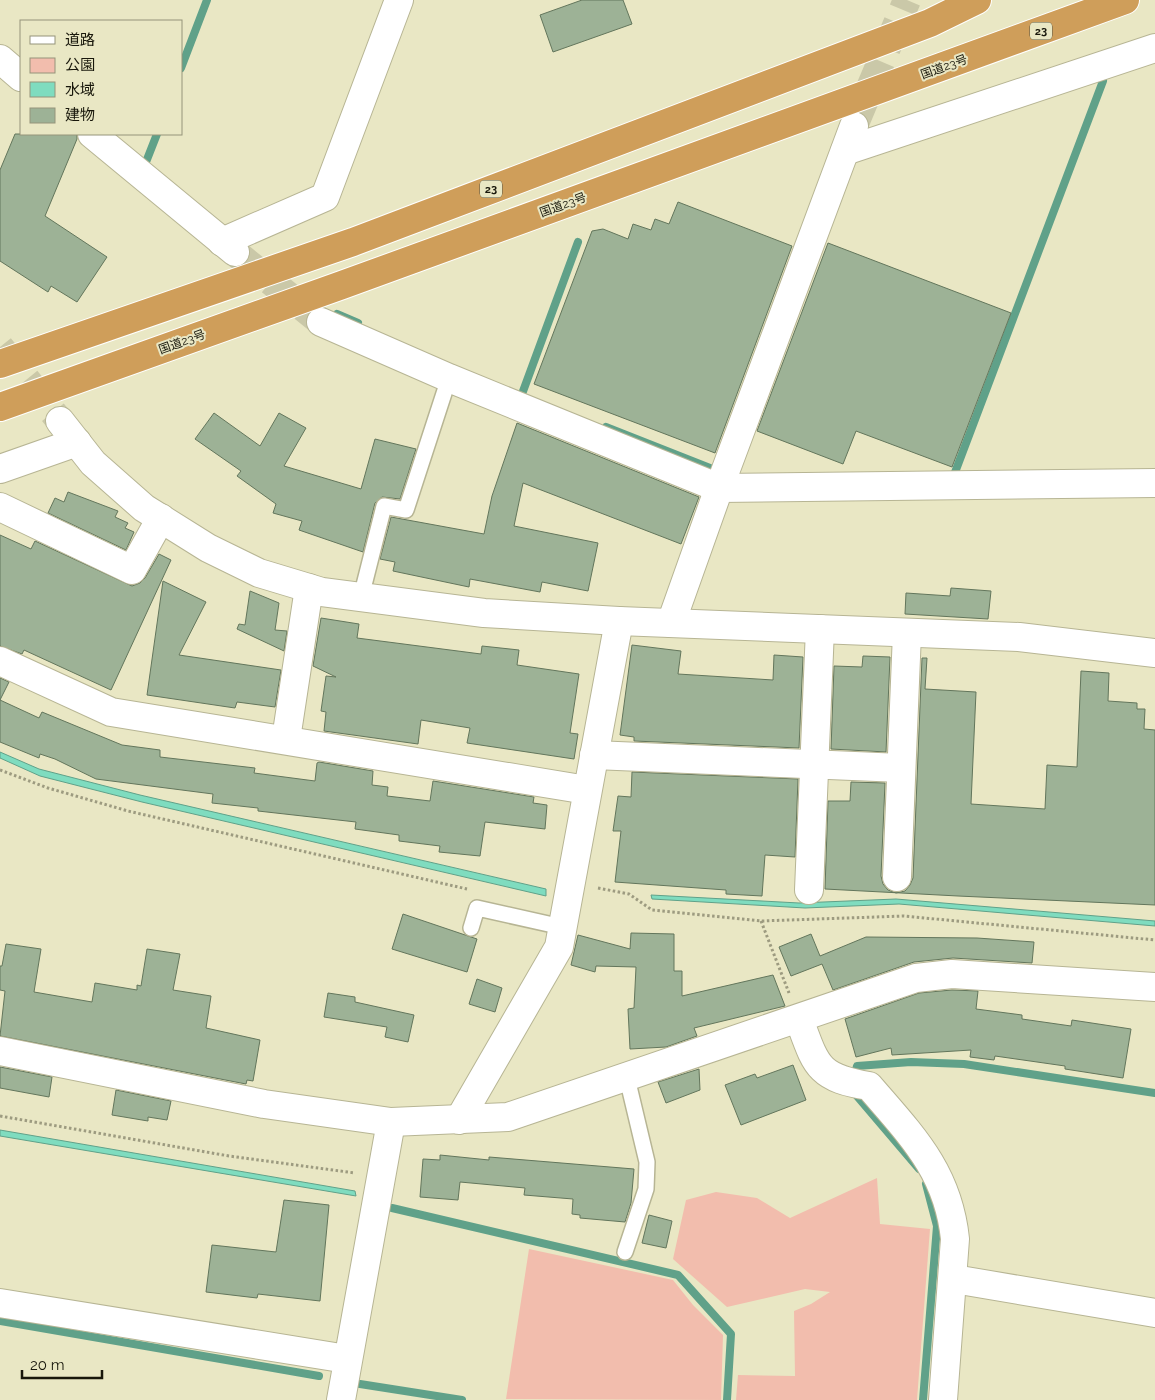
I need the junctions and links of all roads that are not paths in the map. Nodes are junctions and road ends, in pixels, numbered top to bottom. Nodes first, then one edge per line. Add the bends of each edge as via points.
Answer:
1 (399, 0) edge
2 (977, 0) edge
3 (1125, 0) edge
4 (1155, 48) edge
5 (0, 60) edge
6 (20, 75) edge
7 (93, 135) edge
8 (321, 322) tunnel mouth
9 (0, 364) edge
10 (449, 378) junction
11 (0, 407) edge
12 (60, 421) tunnel mouth
13 (77, 442) junction
14 (0, 470) edge
15 (1155, 483) edge
16 (718, 488) junction
17 (0, 507) edge
18 (161, 518) junction
19 (309, 588) junction
20 (361, 597) junction
21 (619, 621) junction
22 (671, 623) junction
23 (820, 629) junction
24 (907, 633) junction
25 (1155, 653) edge
26 (0, 661) edge
27 (286, 739) junction
28 (594, 754) junction
29 (814, 764) junction
30 (901, 768) junction
31 (587, 790) junction
32 (897, 877) dead end
33 (809, 890) dead end
34 (562, 927) junction
35 (471, 928) dead end
36 (1155, 987) edge
37 (799, 1019) junction
38 (0, 1050) edge
39 (627, 1078) junction
40 (459, 1120) junction
41 (391, 1122) junction
42 (625, 1252) dead end
43 (954, 1279) junction
44 (0, 1303) edge
45 (1155, 1313) edge
46 (347, 1359) junction
47 (340, 1400) edge
48 (943, 1400) edge

1 - 7 street via 325,197 230,248
2 - 9 highway, 23 via 930,22 353,242
3 - 11 highway, 国道23号 / 23
4 - 16 street via 849,138
5 - 6 street
8 - 10 street
10 - 16 street
10 - 20 lane via 406,510 384,506
12 - 13 street
13 - 14 street
13 - 18 street via 93,463 144,508
15 - 16 street
16 - 22 street
17 - 18 street via 132,570
18 - 19 street via 208,548 260,573
19 - 20 street
19 - 27 street
20 - 21 street via 484,612
21 - 22 street
21 - 28 street
22 - 23 street
23 - 24 street
23 - 29 street
24 - 25 street via 1019,637
24 - 30 street
26 - 27 street via 111,712
27 - 31 street
28 - 29 street
28 - 31 street
29 - 30 street
29 - 33 street
30 - 32 street
31 - 34 street
34 - 35 lane via 477,908
34 - 40 street via 559,947
36 - 37 street via 952,974 916,978
37 - 39 street
37 - 43 street via 812,1056 820,1067 831,1077 869,1086 915,1140 942,1183 956,1239
38 - 41 street via 264,1104
39 - 40 street via 508,1117
39 - 42 lane via 647,1162 646,1189
40 - 41 street
41 - 46 street
43 - 45 street
43 - 48 street
44 - 46 street
46 - 47 street

